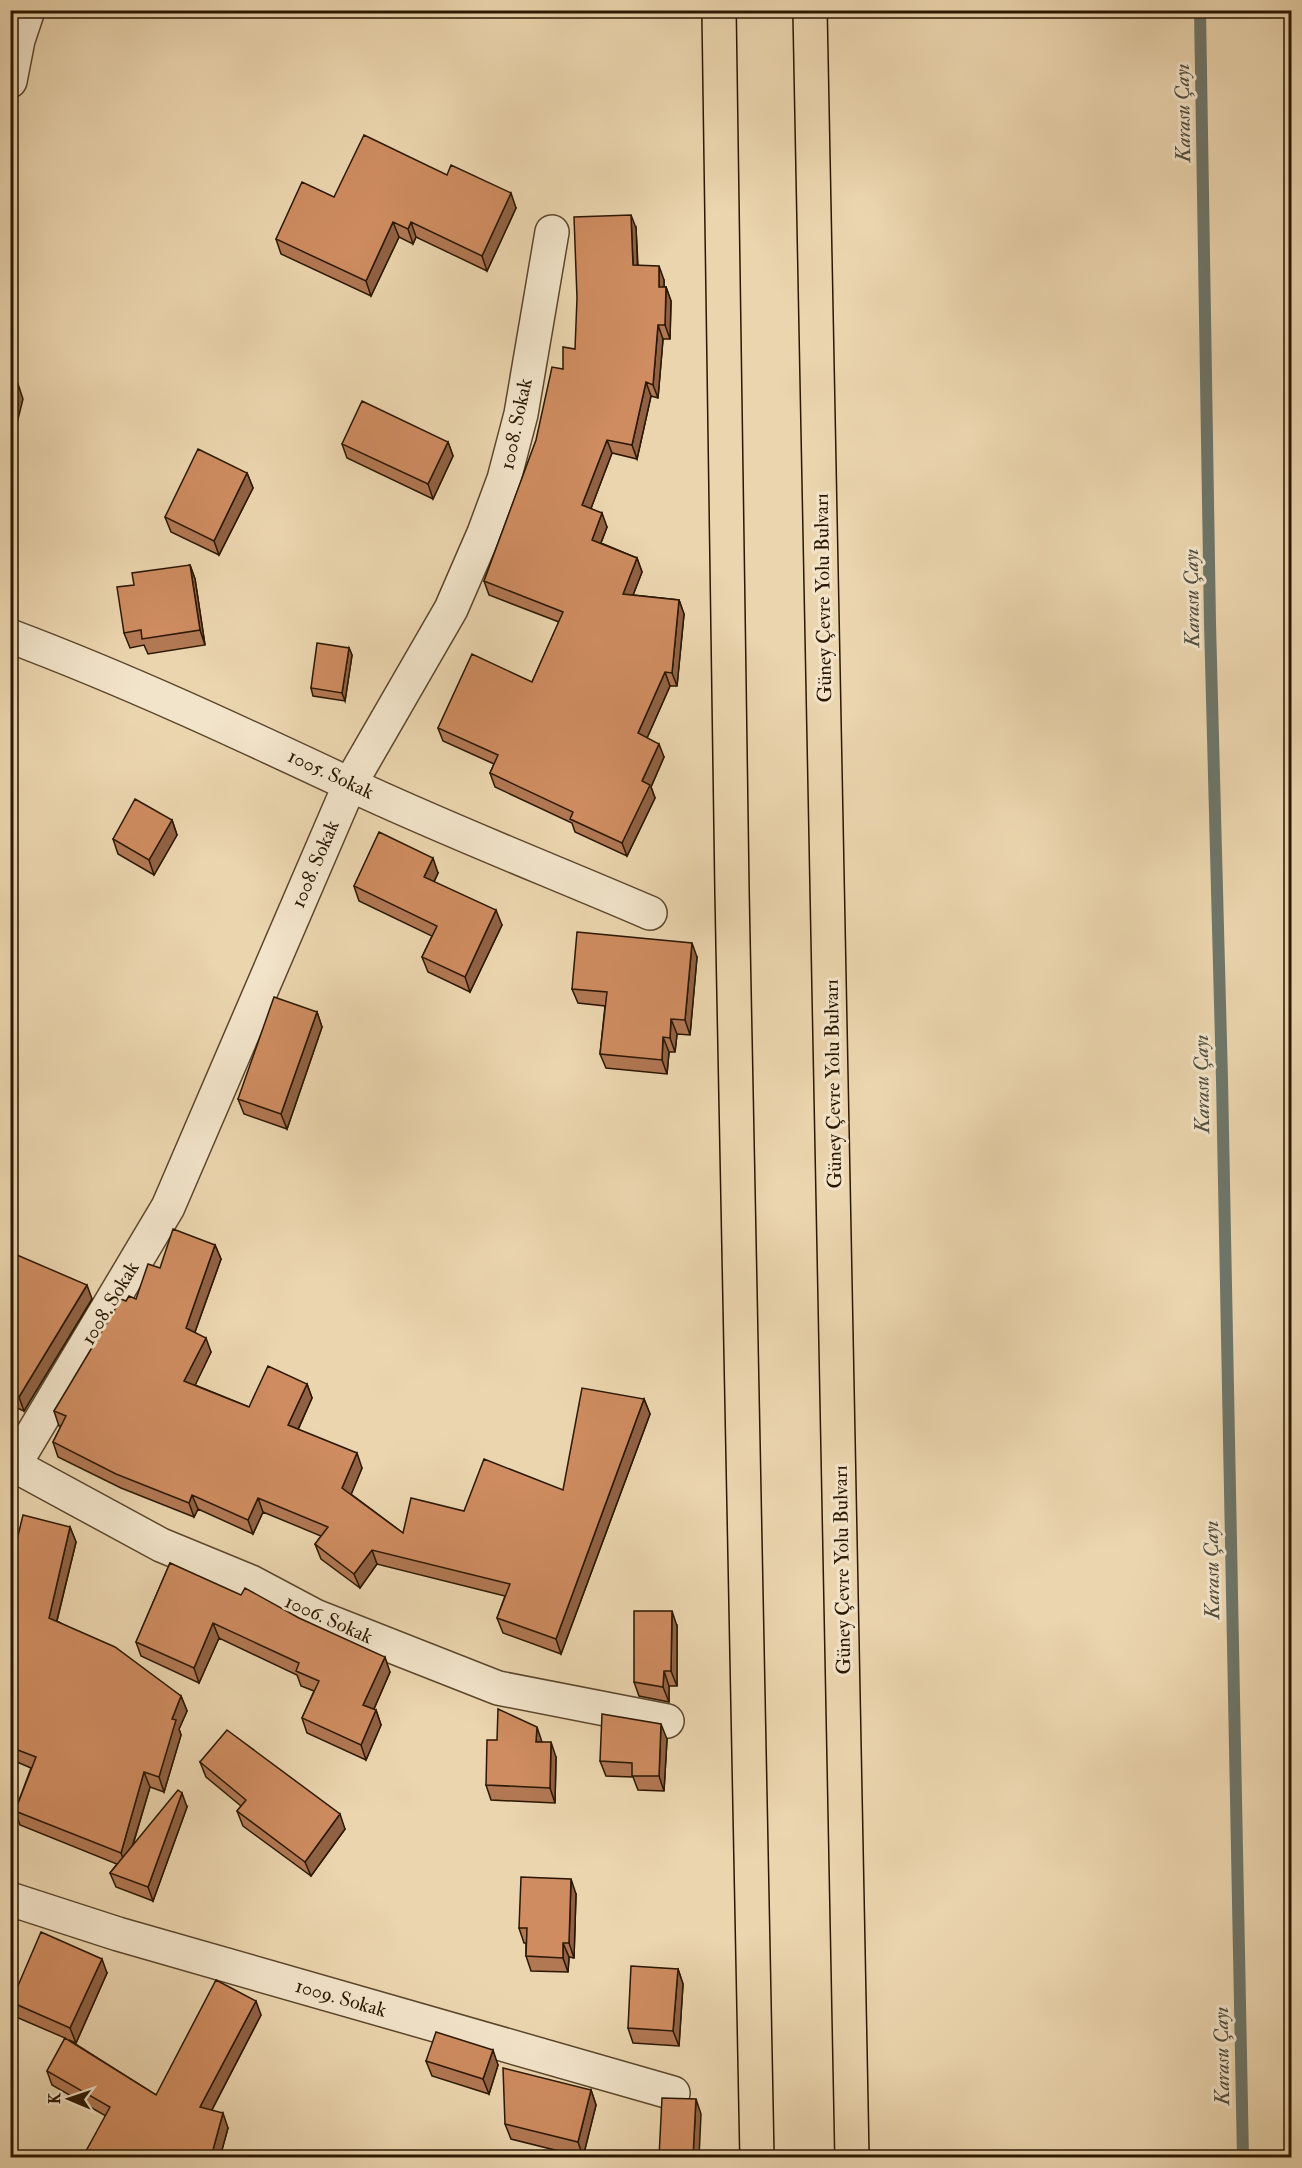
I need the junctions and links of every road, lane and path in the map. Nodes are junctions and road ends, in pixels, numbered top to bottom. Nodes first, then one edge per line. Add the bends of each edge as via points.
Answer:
1 (28, 10) edge
2 (719, 10) edge
3 (810, 10) edge
4 (10, 81) edge
5 (552, 232) dead end
6 (10, 636) edge
7 (350, 784) junction
8 (650, 913) dead end
9 (11, 1467) edge
10 (667, 1721) dead end
11 (10, 1899) edge
12 (673, 2092) dead end
13 (757, 2157) edge
14 (852, 2157) edge

1 - 4 street
2 - 13 highway
3 - 14 highway, Güney Çevre Yolu Bulvarı
5 - 7 street, 1008. Sokak via 521,414 504,480 451,609
6 - 7 street, 1005. Sokak via 152,692
7 - 8 street, 1005. Sokak
7 - 9 street, 1008. Sokak via 168,1207
9 - 10 street, 1006. Sokak via 161,1545 251,1582 315,1616 498,1688
11 - 12 street, 1009. Sokak via 118,1934

